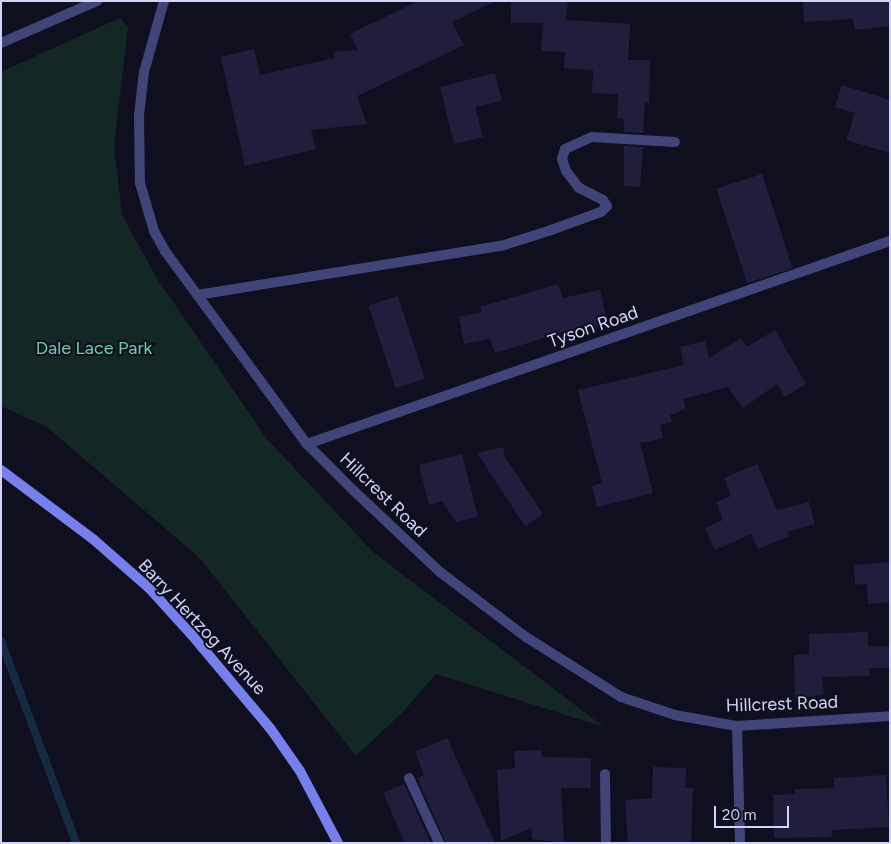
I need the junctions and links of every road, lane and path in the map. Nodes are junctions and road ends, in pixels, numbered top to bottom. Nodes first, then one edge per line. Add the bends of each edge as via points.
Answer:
1 (97, 1) edge
2 (164, 1) edge
3 (1, 43) edge
4 (675, 142) dead end
5 (890, 241) edge
6 (197, 295) junction
7 (307, 444) junction
8 (1, 470) edge
9 (890, 716) edge
10 (737, 726) junction
11 (605, 774) dead end
12 (409, 778) dead end
13 (338, 843) edge
14 (438, 843) edge
15 (606, 843) edge
16 (740, 843) edge

1 - 3 street
2 - 6 street, Hillcrest Road via 144,72 139,123 140,183 154,231
4 - 6 street via 592,137 565,149 562,159 566,171 579,188 607,206 602,212 551,230 501,246
5 - 7 street, Tyson Road
6 - 7 street, Hillcrest Road
7 - 10 street, Hillcrest Road via 440,572 578,672 643,706
8 - 13 main road, Barry Hertzog Avenue via 93,539 149,588 192,634 275,735 300,771
9 - 10 street, Hillcrest Road
10 - 16 street
11 - 15 street
12 - 14 street

